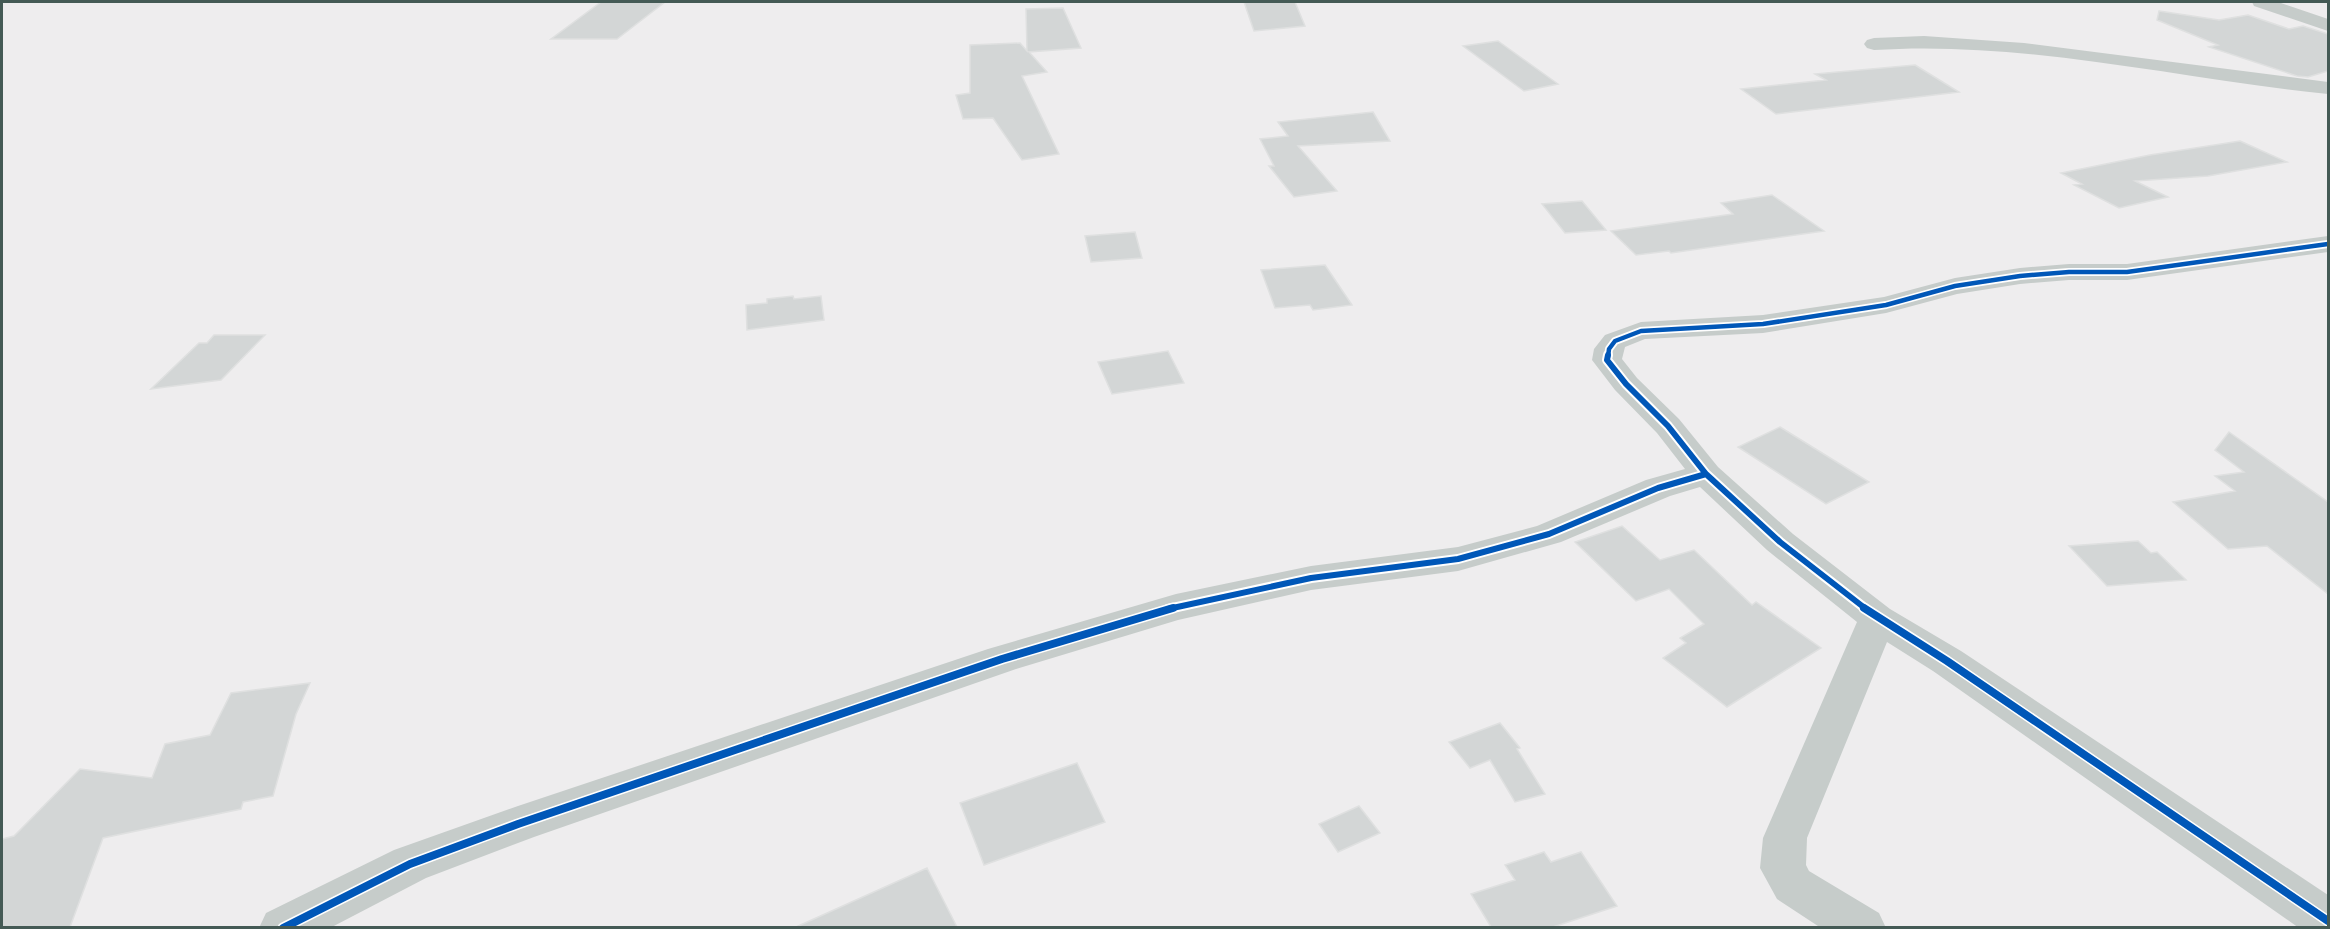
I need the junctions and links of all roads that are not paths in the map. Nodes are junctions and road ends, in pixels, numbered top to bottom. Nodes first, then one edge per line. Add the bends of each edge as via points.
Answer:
1 (2262, 2) edge
2 (2316, 3) edge
3 (2284, 9) junction
4 (2328, 25) edge
5 (1874, 45) dead end
6 (2328, 88) edge
7 (2328, 244) edge
8 (1706, 474) junction
9 (1877, 618) junction
10 (2328, 921) edge
11 (283, 927) edge
12 (1862, 927) edge

1 - 3 street
2 - 3 street
3 - 4 street
5 - 6 street via 1936,41 2046,51
7 - 8 street via 2161,268 2020,276 1955,286 1874,307 1762,324 1641,331 1616,341 1607,360
8 - 9 street via 1780,542
8 - 11 street via 1658,488 1549,534 1458,559 1311,578 1176,607 1002,659 410,864
9 - 10 street via 1947,661
9 - 12 street via 1785,838 1783,867 1793,885

